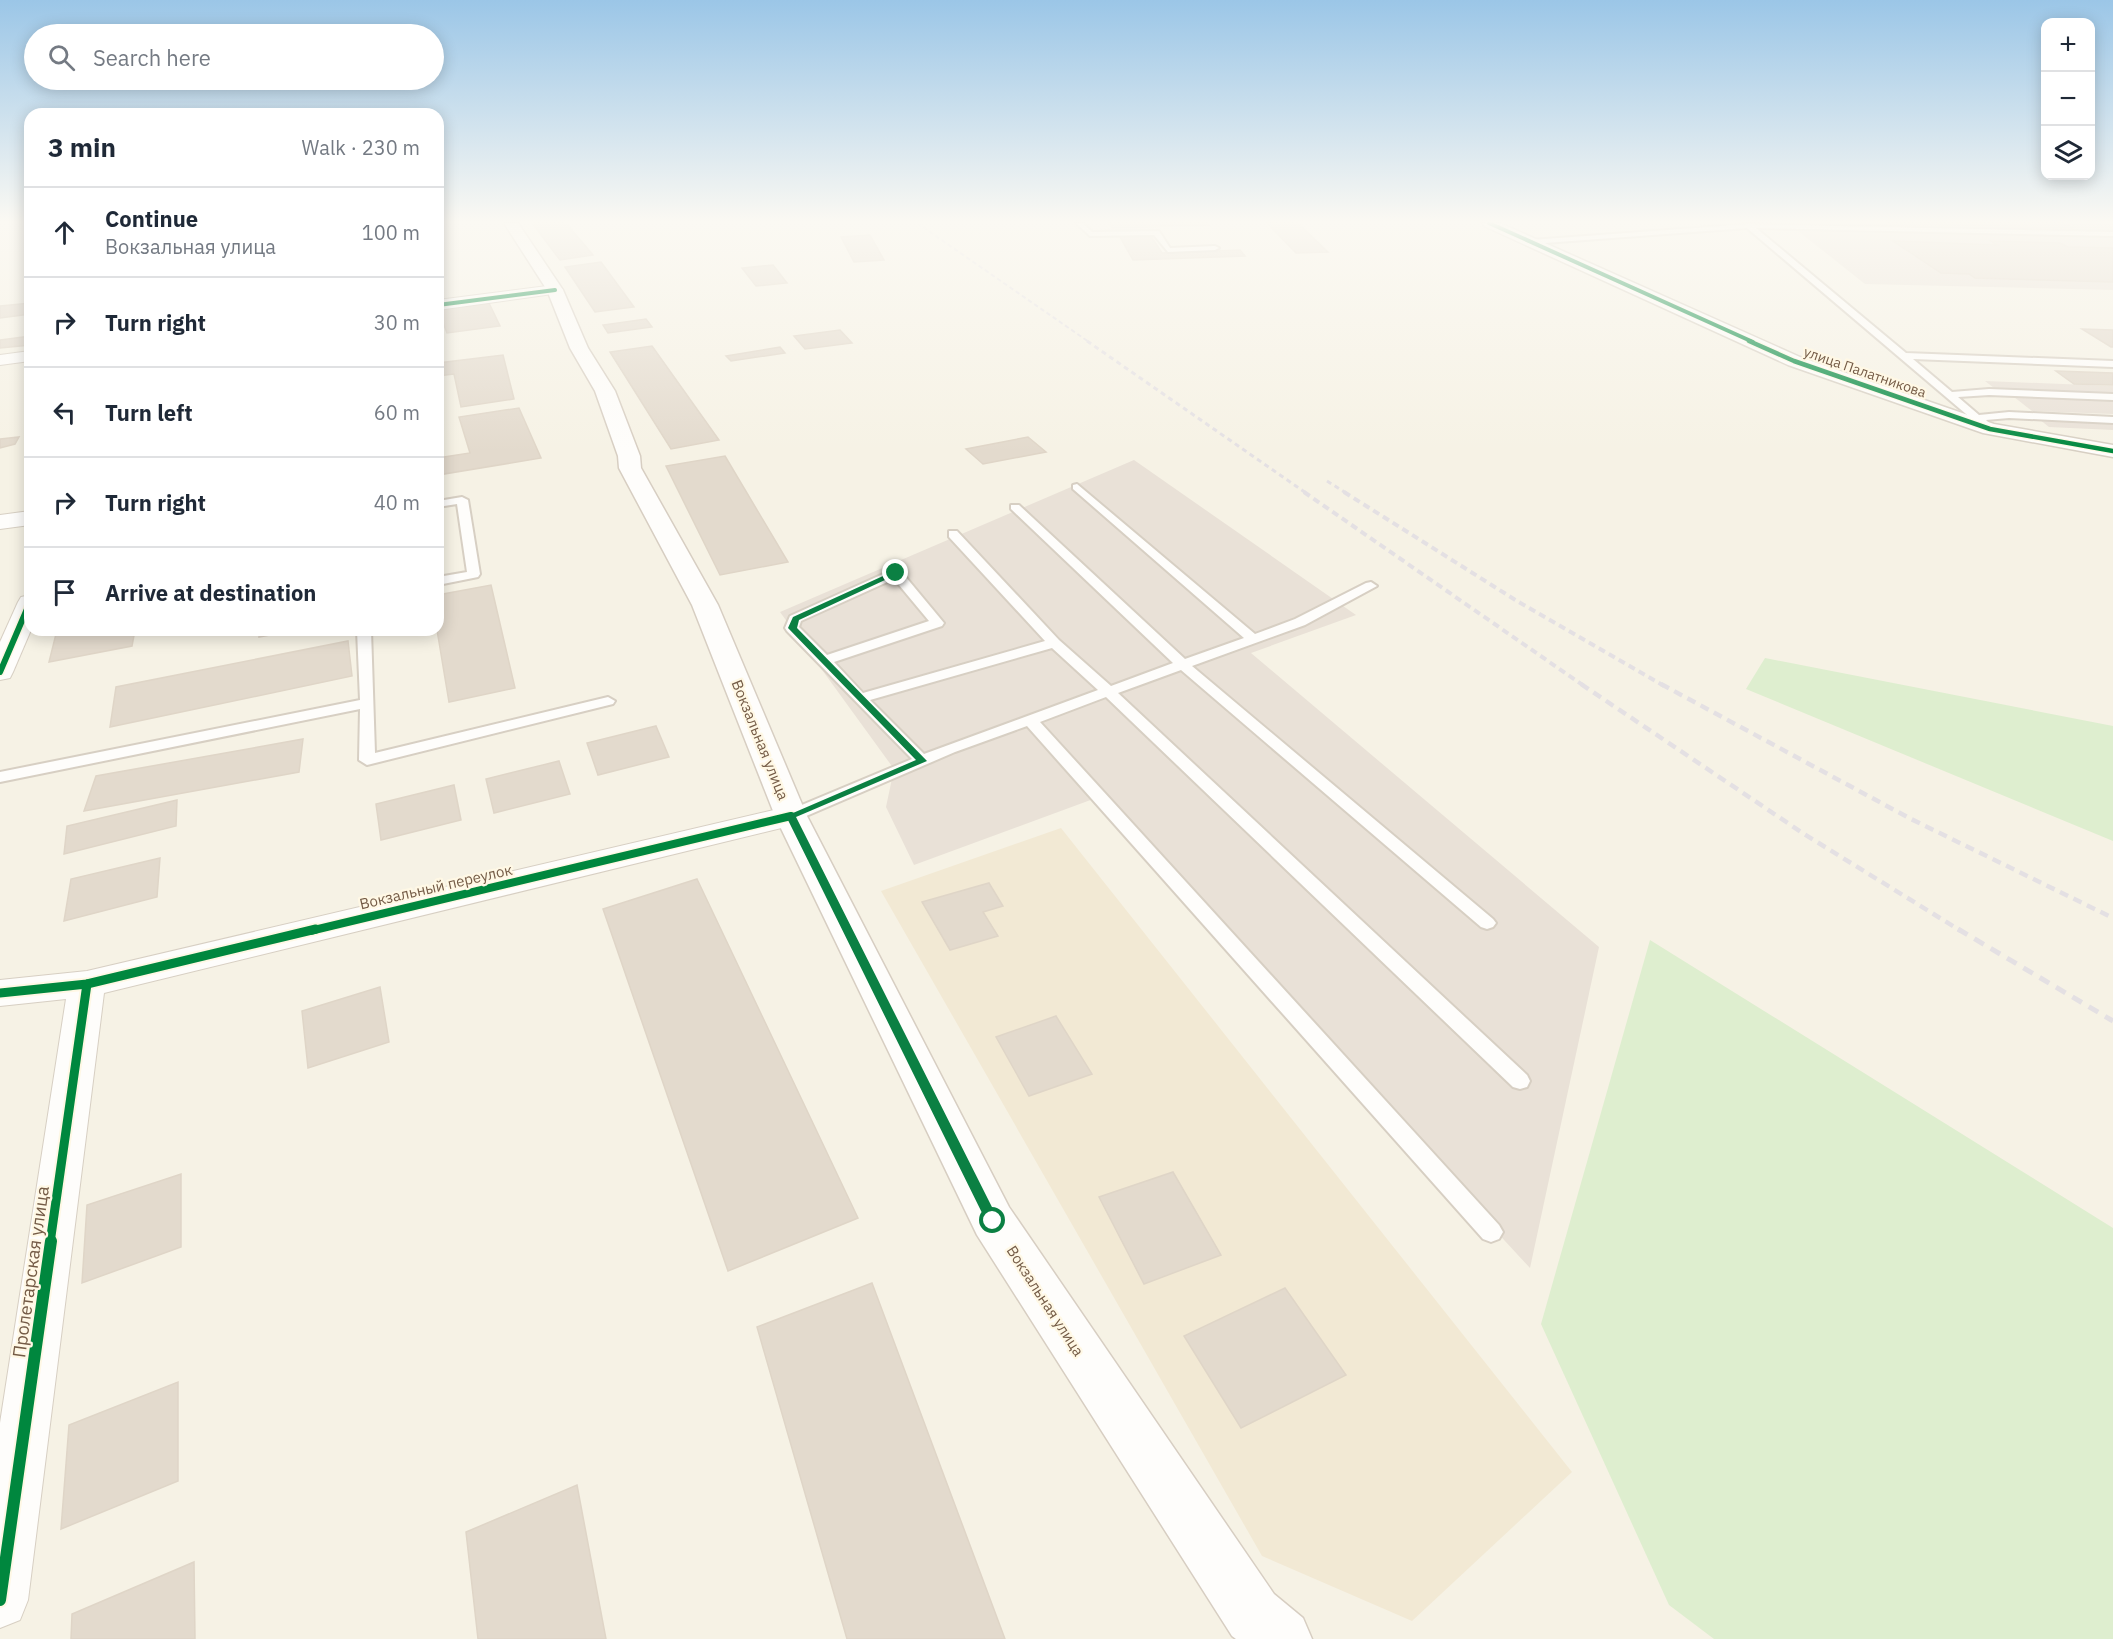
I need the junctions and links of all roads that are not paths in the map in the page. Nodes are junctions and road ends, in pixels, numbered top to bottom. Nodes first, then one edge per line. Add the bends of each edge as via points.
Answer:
1 (481, 299) edge
2 (559, 299) edge
3 (1658, 299) edge
4 (1836, 299) edge
5 (444, 304) edge
6 (1903, 356) junction
7 (24, 357) edge
8 (0, 360) edge
9 (2113, 364) edge
10 (1950, 395) junction
11 (2113, 397) edge
12 (2113, 420) edge
13 (1983, 424) junction
14 (2113, 451) edge
15 (1077, 487) dead end
16 (444, 503) edge
17 (1015, 507) dead end
18 (24, 518) edge
19 (0, 522) edge
20 (953, 534) dead end
21 (444, 580) edge
22 (1371, 586) dead end
23 (24, 616) edge
24 (364, 636) edge
25 (1253, 639) junction
26 (1054, 643) junction
27 (824, 661) junction
28 (1183, 664) junction
29 (0, 672) edge
30 (1109, 692) junction
31 (861, 698) junction
32 (609, 701) dead end
33 (368, 703) junction
34 (1030, 720) junction
35 (922, 761) junction
36 (0, 777) edge
37 (791, 816) junction
38 (1487, 923) dead end
39 (87, 984) junction
40 (0, 993) edge
41 (1520, 1081) dead end
42 (1491, 1232) dead end
43 (0, 1600) edge
44 (1282, 1639) edge

1 - 5 street
2 - 37 main road, Вокзальная улица via 579,348 605,391 630,468 705,605
3 - 13 main road, улица Палатникова via 1794,361
4 - 6 lane
6 - 9 lane
6 - 10 lane
7 - 8 street
10 - 11 lane via 1989,392
10 - 13 lane
12 - 13 lane via 2009,415
13 - 14 main road, улица Палатникова
15 - 25 lane
16 - 21 lane via 462,500 474,574
17 - 28 lane
18 - 19 street
20 - 26 lane
22 - 25 lane via 1300,622
23 - 29 street
24 - 33 lane
25 - 28 lane
26 - 30 lane
26 - 31 lane
27 - 27 lane via 926,627 938,623 896,573 795,619 792,628
27 - 31 lane
28 - 30 lane
28 - 38 lane
30 - 34 lane
30 - 41 lane
31 - 35 lane
32 - 33 lane via 367,760
33 - 36 lane
34 - 35 lane
34 - 42 lane
35 - 37 lane
37 - 39 street, Вокзальный переулок
37 - 44 main road, Вокзальная улица via 993,1221 1253,1615
39 - 40 street, Вокзальный переулок
39 - 43 street, Пролетарская улица

